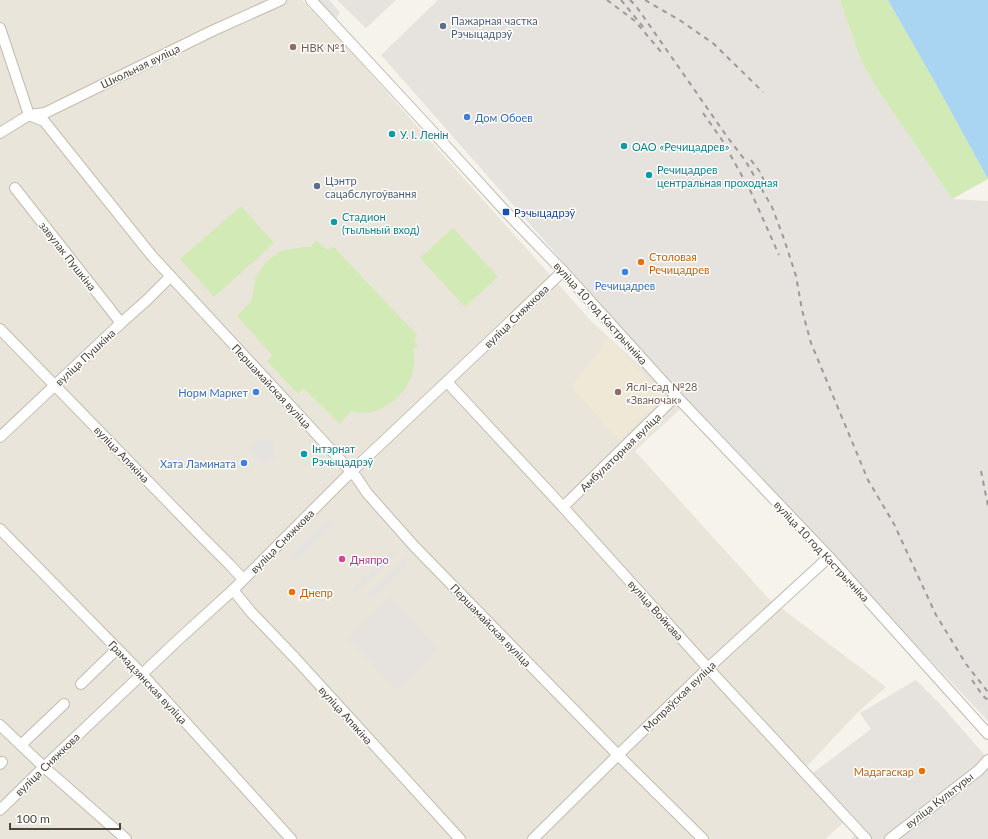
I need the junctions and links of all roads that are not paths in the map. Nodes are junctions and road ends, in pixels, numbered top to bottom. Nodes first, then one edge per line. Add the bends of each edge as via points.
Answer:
1 (281, 0) edge
2 (311, 0) edge
3 (0, 28) edge
4 (29, 114) junction
5 (0, 133) edge
6 (15, 188) dead end
7 (563, 271) junction
8 (170, 277) junction
9 (121, 323) junction
10 (0, 329) edge
11 (447, 382) junction
12 (55, 386) junction
13 (676, 396) junction
14 (0, 437) edge
15 (351, 472) junction
16 (563, 507) junction
17 (0, 529) edge
18 (829, 557) junction
19 (243, 580) junction
20 (233, 590) junction
21 (117, 649) junction
22 (708, 668) junction
23 (142, 674) junction
24 (81, 684) dead end
25 (64, 704) dead end
26 (0, 725) edge
27 (988, 734) edge
28 (21, 745) junction
29 (618, 755) junction
30 (988, 760) edge
31 (44, 767) junction
32 (0, 810) edge
33 (126, 839) edge
34 (291, 839) edge
35 (460, 839) edge
36 (532, 839) edge
37 (703, 839) edge
38 (866, 839) edge
39 (890, 839) edge

1 - 4 street, Школьная вуліца via 45,112
2 - 7 street, вуліца 10 год Кастрычніка
3 - 4 street
4 - 5 street, Школьная вуліца
4 - 8 street, Першамайская вуліца via 44,121
6 - 9 street, завулак Пушкіна
7 - 11 street, вуліца Сняжкова
7 - 13 street, вуліца 10 год Кастрычніка
8 - 9 street, вуліца Пушкіна
8 - 15 street, Першамайская вуліца
9 - 12 street, вуліца Пушкіна
10 - 12 street, вуліца Апякіна
11 - 15 street, вуліца Сняжкова
11 - 16 street, вуліца Войкава
12 - 14 street, вуліца Пушкіна
12 - 19 street, вуліца Апякіна
13 - 16 street, Амбулаторная вуліца
13 - 18 street, вуліца 10 год Кастрычніка
15 - 19 street, вуліца Сняжкова
15 - 29 street, Першамайская вуліца via 366,494 414,546
16 - 22 street, вуліца Войкава
17 - 21 street, Грамадзянская вуліца
18 - 22 street, Мопраўская вуліца
18 - 27 street, вуліца 10 год Кастрычніка
19 - 20 street, вуліца Сняжкова
20 - 23 street, вуліца Сняжкова
20 - 35 street, вуліца Апякіна
21 - 23 street, Грамадзянская вуліца
21 - 24 street
22 - 29 street, Мопраўская вуліца
22 - 38 street, вуліца Войкава
23 - 31 street, вуліца Сняжкова
23 - 34 street, Грамадзянская вуліца
25 - 28 street
26 - 28 street
28 - 31 street
29 - 36 street, Мопраўская вуліца
29 - 37 street, Першамайская вуліца
30 - 39 street, вуліца Культуры via 979,770
31 - 32 street, вуліца Сняжкова
31 - 33 street

